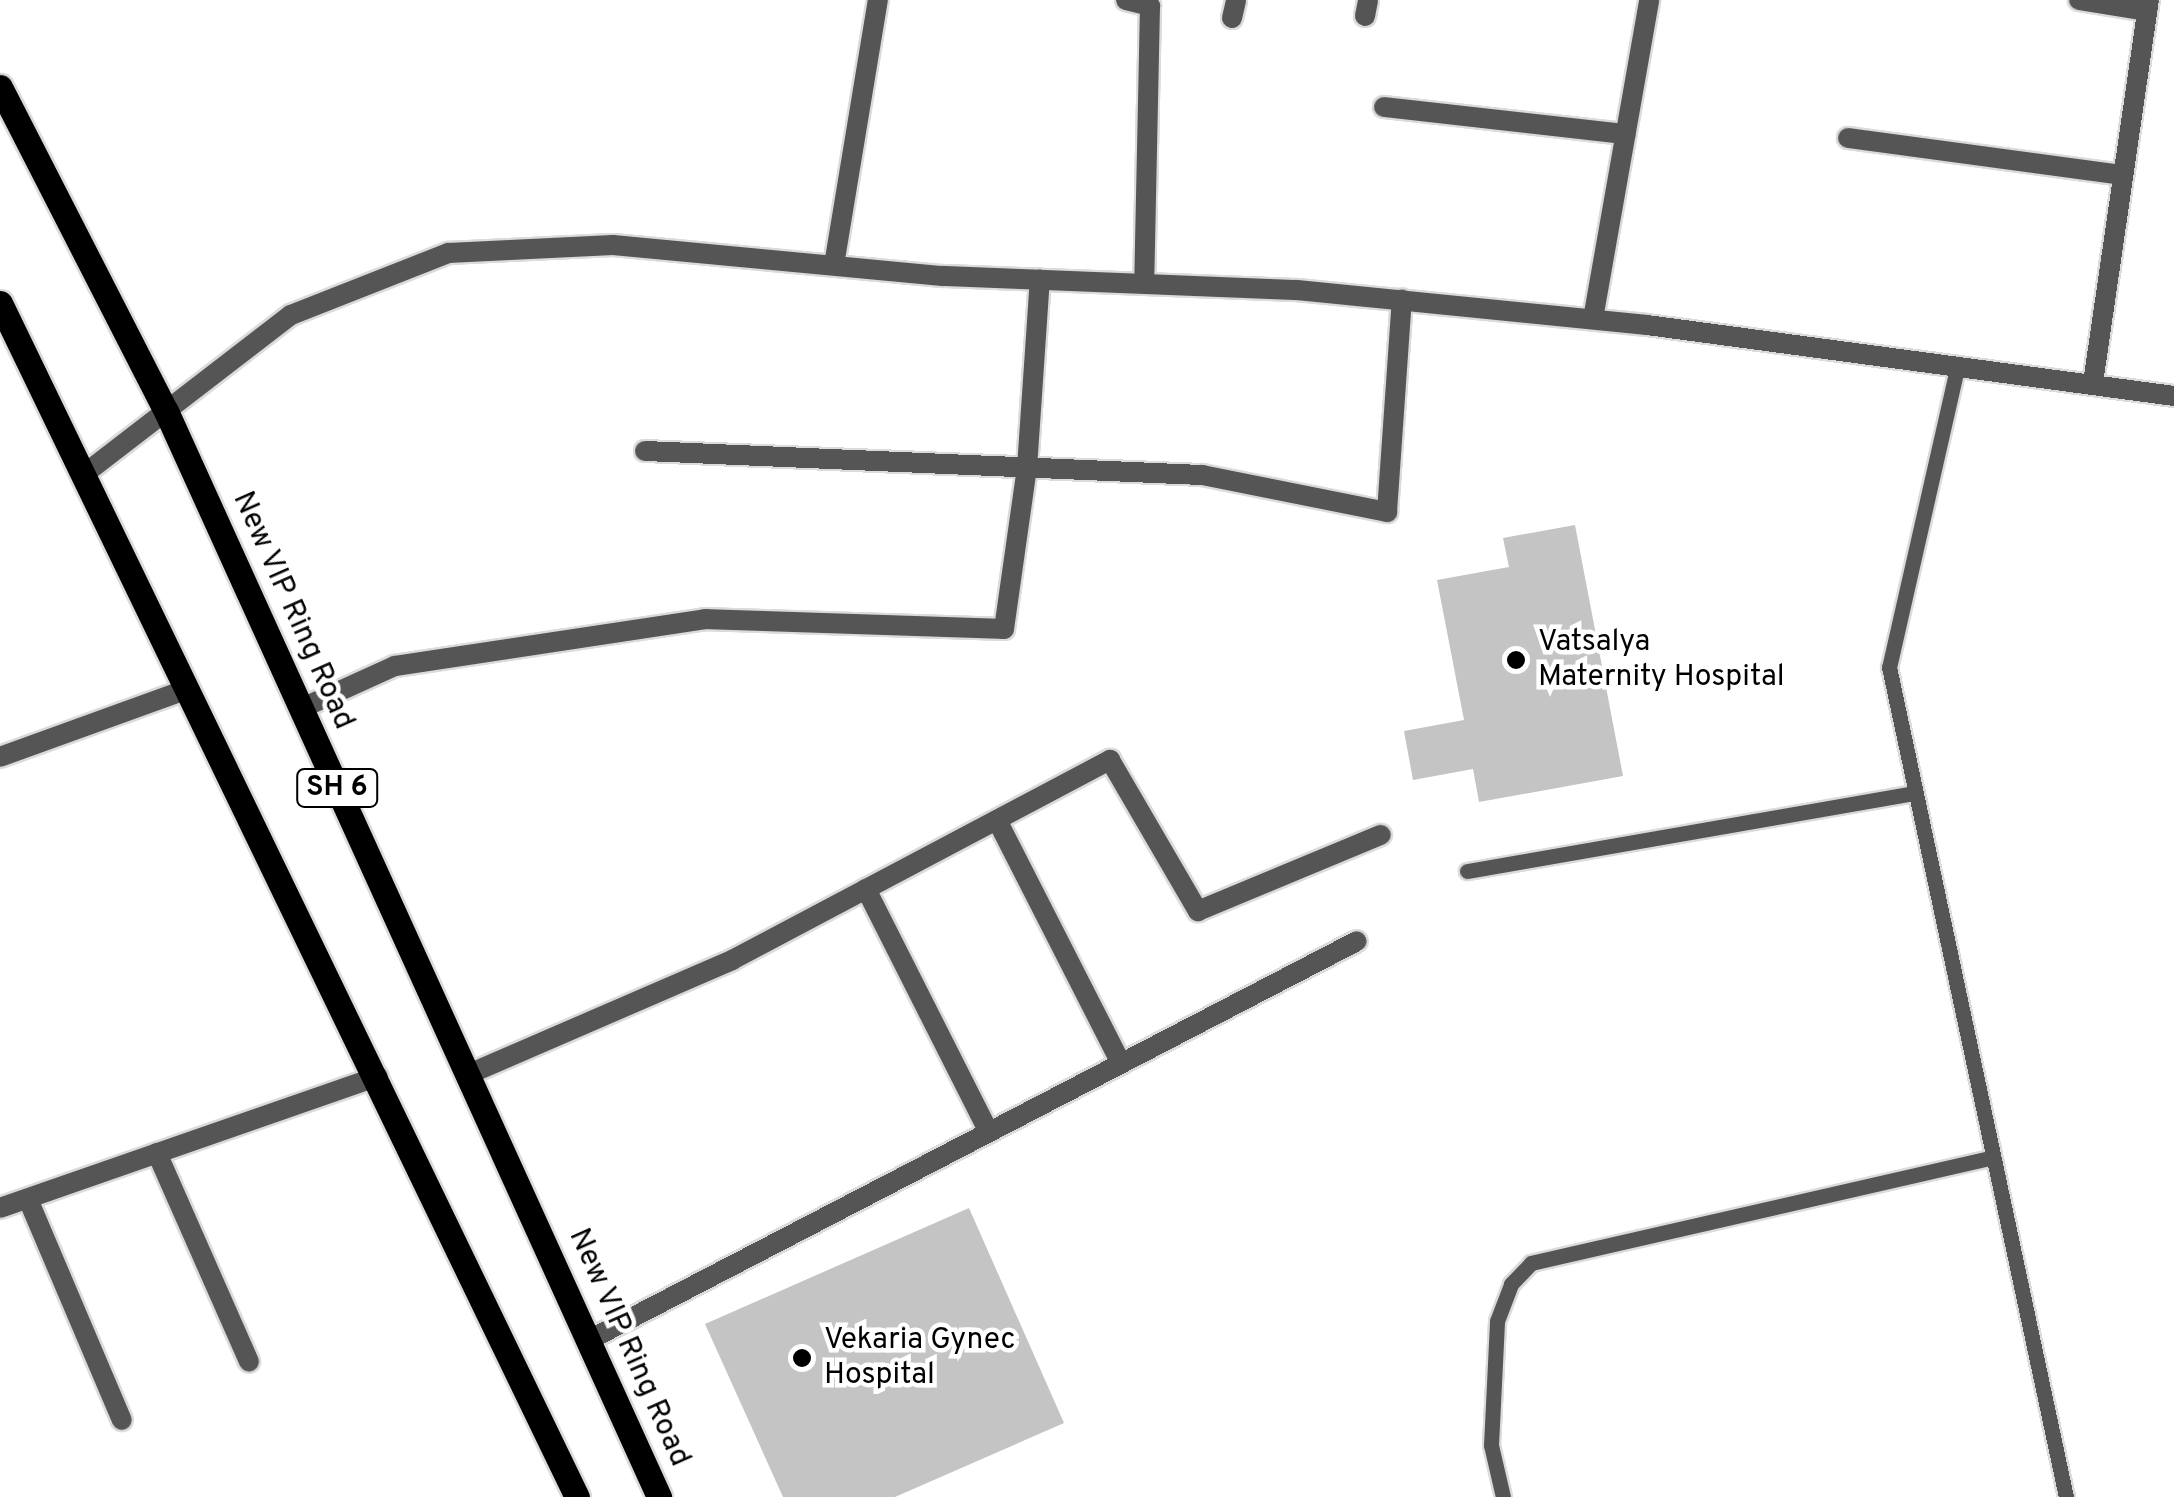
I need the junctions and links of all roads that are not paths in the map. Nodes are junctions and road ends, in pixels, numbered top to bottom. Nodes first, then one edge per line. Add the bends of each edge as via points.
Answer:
1 (878, 0) edge
2 (1126, 0) edge
3 (1649, 0) edge
4 (2079, 0) edge
5 (2148, 6) edge
6 (0, 87) edge
7 (1384, 107) dead end
8 (1626, 134) junction
9 (1848, 138) dead end
10 (2123, 174) junction
11 (834, 265) junction
12 (1040, 279) junction
13 (1144, 283) junction
14 (1402, 300) junction
15 (0, 303) edge
16 (1593, 319) junction
17 (1958, 364) junction
18 (2092, 383) junction
19 (2174, 396) edge
20 (166, 411) junction
21 (645, 451) dead end
22 (1027, 468) junction
23 (84, 474) junction
24 (188, 690) junction
25 (300, 710) junction
26 (0, 757) edge
27 (1913, 792) junction
28 (998, 820) junction
29 (1382, 835) dead end
30 (1467, 872) dead end
31 (866, 889) junction
32 (1357, 941) dead end
33 (1121, 1064) junction
34 (469, 1074) junction
35 (378, 1076) junction
36 (990, 1132) junction
37 (157, 1154) junction
38 (1992, 1156) junction
39 (28, 1198) junction
40 (0, 1208) edge
41 (588, 1340) junction
42 (249, 1362) dead end
43 (122, 1420) dead end
44 (577, 1497) edge
45 (659, 1497) edge
46 (1503, 1497) edge
47 (2066, 1497) edge

1 - 11 street
2 - 13 street via 1150,6
3 - 8 street
4 - 5 street
5 - 10 street
6 - 20 main road, New VIP Ring Road / SH 6
7 - 8 street
8 - 16 street
9 - 10 street
10 - 18 street
11 - 12 street
11 - 20 street via 614,244 448,253 290,315
12 - 13 street
12 - 22 street
13 - 14 street
14 - 16 street
14 - 22 street via 1387,512 1202,475
15 - 23 main road, SH 6
16 - 17 street
17 - 18 street
17 - 27 lane via 1890,667
18 - 19 street
20 - 23 street
20 - 25 main road, New VIP Ring Road / SH 6
21 - 22 street
22 - 25 street via 1004,629 706,619 395,666
23 - 24 main road, SH 6
24 - 26 street
24 - 35 main road, SH 6
25 - 34 main road, New VIP Ring Road / SH 6
27 - 30 lane
27 - 38 lane
28 - 29 street via 1110,760 1198,911
28 - 31 street
28 - 33 street
31 - 34 street via 732,960
31 - 36 street
32 - 33 street
33 - 36 street
34 - 41 main road, New VIP Ring Road / SH 6
35 - 37 street
35 - 44 main road, SH 6
36 - 41 street
37 - 39 street
37 - 42 street
38 - 46 lane via 1531,1263 1510,1284 1497,1321 1491,1445
38 - 47 lane
39 - 40 street
39 - 43 street
41 - 45 main road, New VIP Ring Road / SH 6

